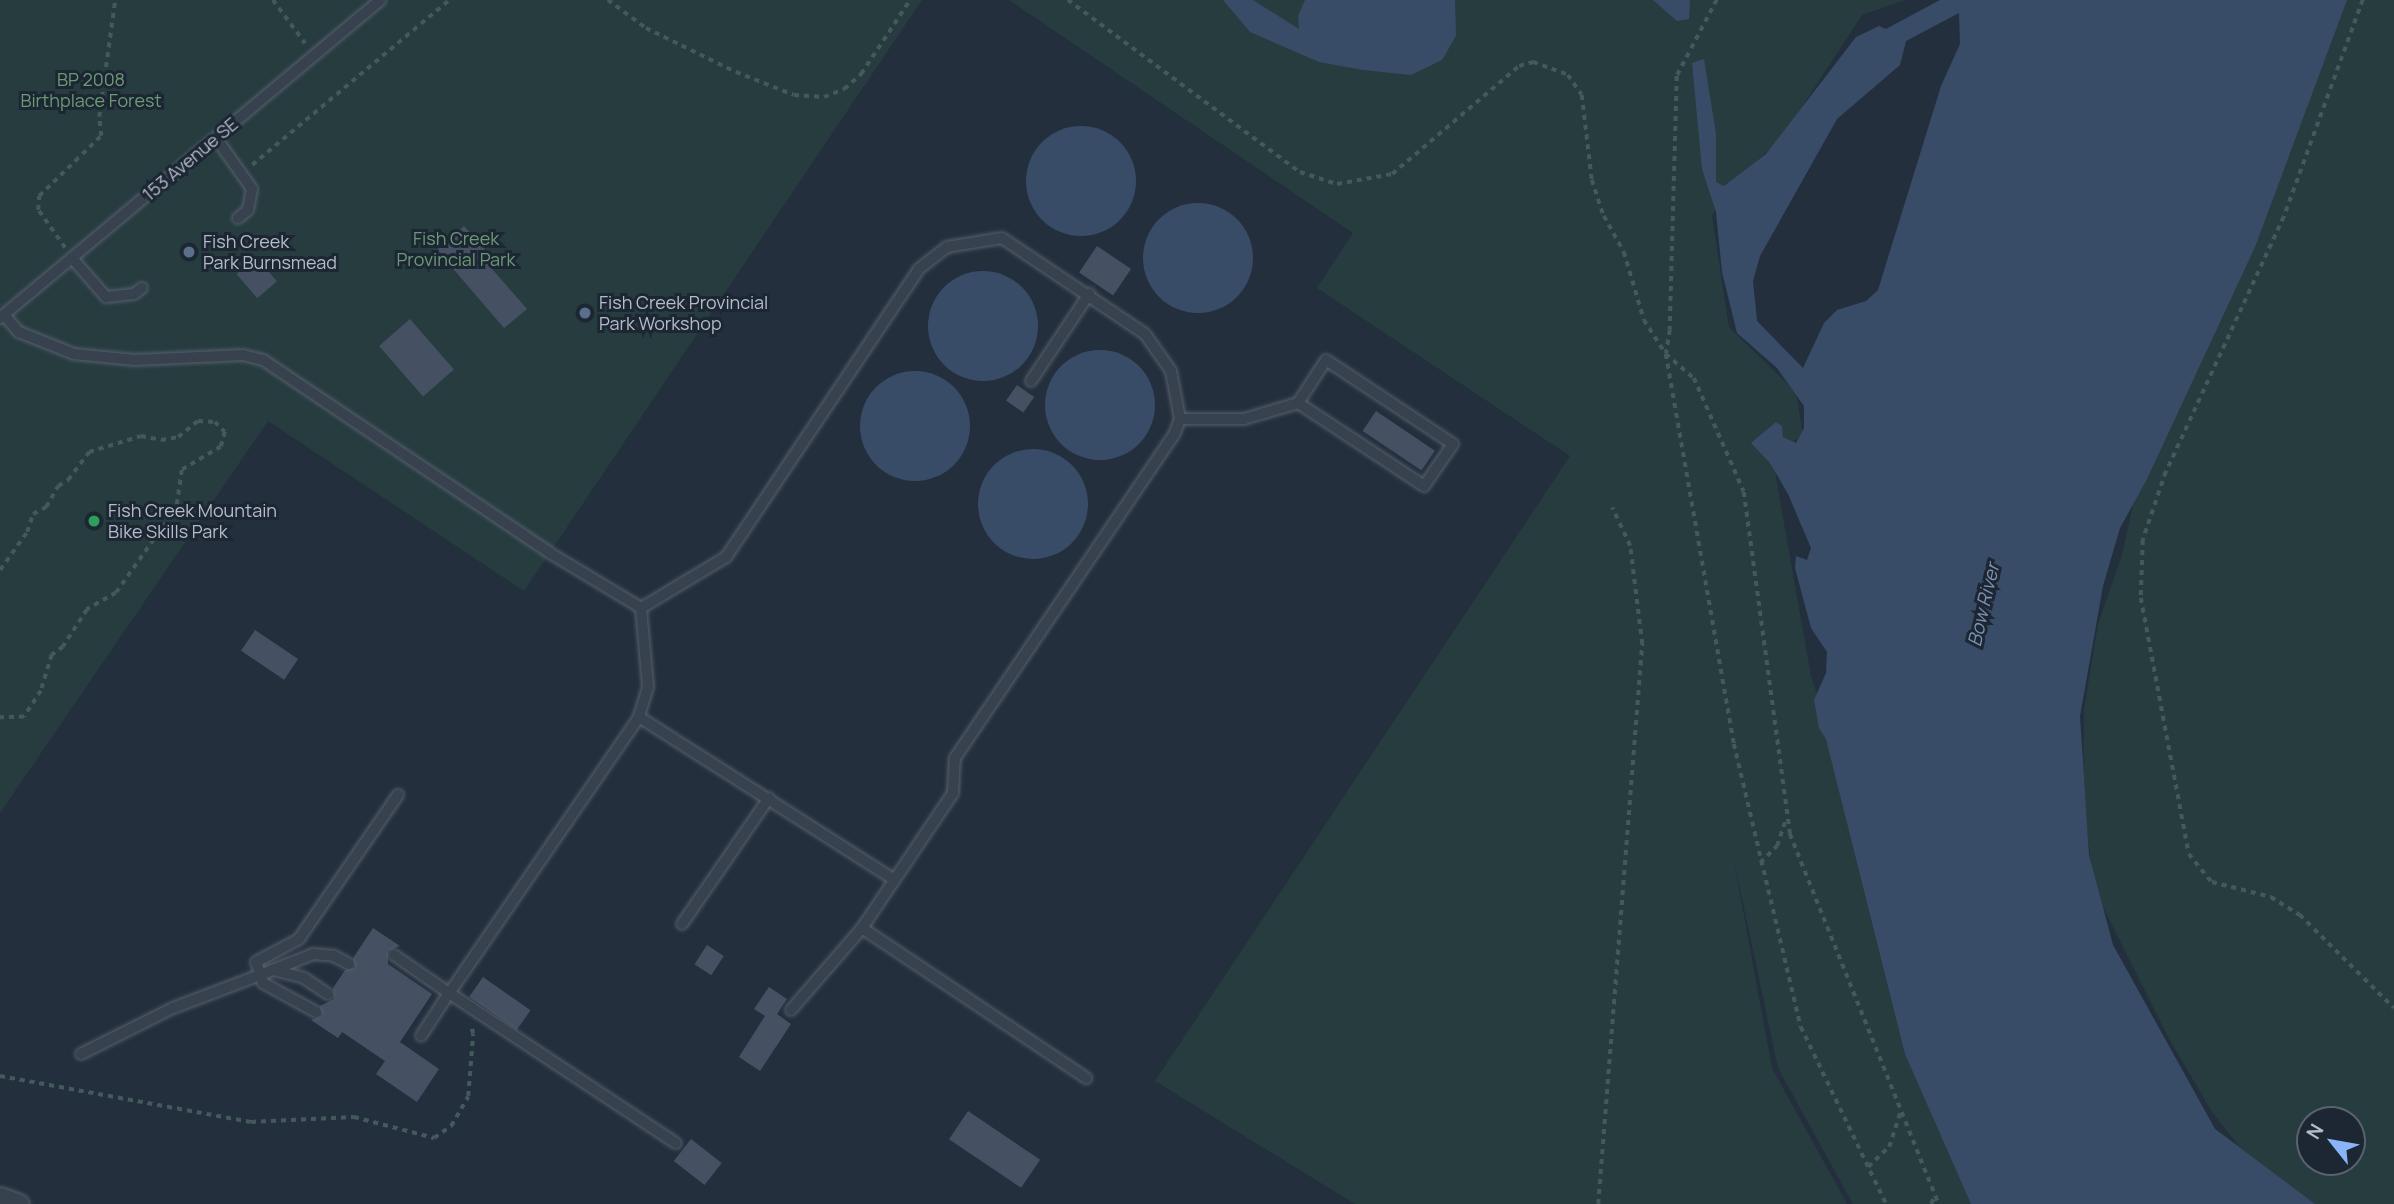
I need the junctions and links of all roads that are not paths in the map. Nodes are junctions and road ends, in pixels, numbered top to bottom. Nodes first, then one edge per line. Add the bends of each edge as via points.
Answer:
1 (380, 0) edge
2 (216, 138) junction
3 (238, 218) dead end
4 (72, 258) junction
5 (142, 288) dead end
6 (1089, 294) junction
7 (2, 317) edge
8 (1031, 381) dead end
9 (1298, 403) junction
10 (1180, 419) junction
11 (641, 608) junction
12 (639, 717) junction
13 (398, 794) dead end
14 (769, 798) junction
15 (893, 879) junction
16 (682, 924) dead end
17 (862, 928) junction
18 (394, 955) dead end
19 (349, 964) dead end
20 (273, 970) junction
21 (260, 973) junction
22 (449, 993) junction
23 (328, 994) dead end
24 (791, 1010) dead end
25 (316, 1012) dead end
26 (421, 1036) dead end
27 (81, 1054) dead end
28 (1086, 1078) dead end
29 (676, 1143) dead end
30 (0, 1197) edge
31 (19, 1204) edge

1 - 2 lane, 153 Avenue SE
2 - 3 lane via 252,190 251,200
2 - 4 lane, 153 Avenue SE
4 - 5 lane via 106,297 134,294
4 - 7 lane, 153 Avenue SE
6 - 8 lane
6 - 10 lane via 1145,334 1161,353 1176,387
6 - 11 lane via 1002,238 947,247 919,269 726,557
7 - 11 lane via 33,339 100,359 218,355 263,360 550,553
9 - 9 lane via 1326,360 1453,444 1424,486
9 - 10 lane via 1244,419
10 - 15 lane via 1174,435 955,758 953,793
11 - 12 lane via 648,687
12 - 14 lane
12 - 22 lane
13 - 21 lane via 299,939 257,962
14 - 15 lane
14 - 16 lane
15 - 17 lane
17 - 24 lane
17 - 28 lane
18 - 22 lane
19 - 20 lane via 334,956 313,954
20 - 21 lane
20 - 23 lane via 304,978
21 - 25 lane via 263,983
21 - 27 lane via 173,1008
22 - 26 lane
22 - 29 lane
30 - 31 street

